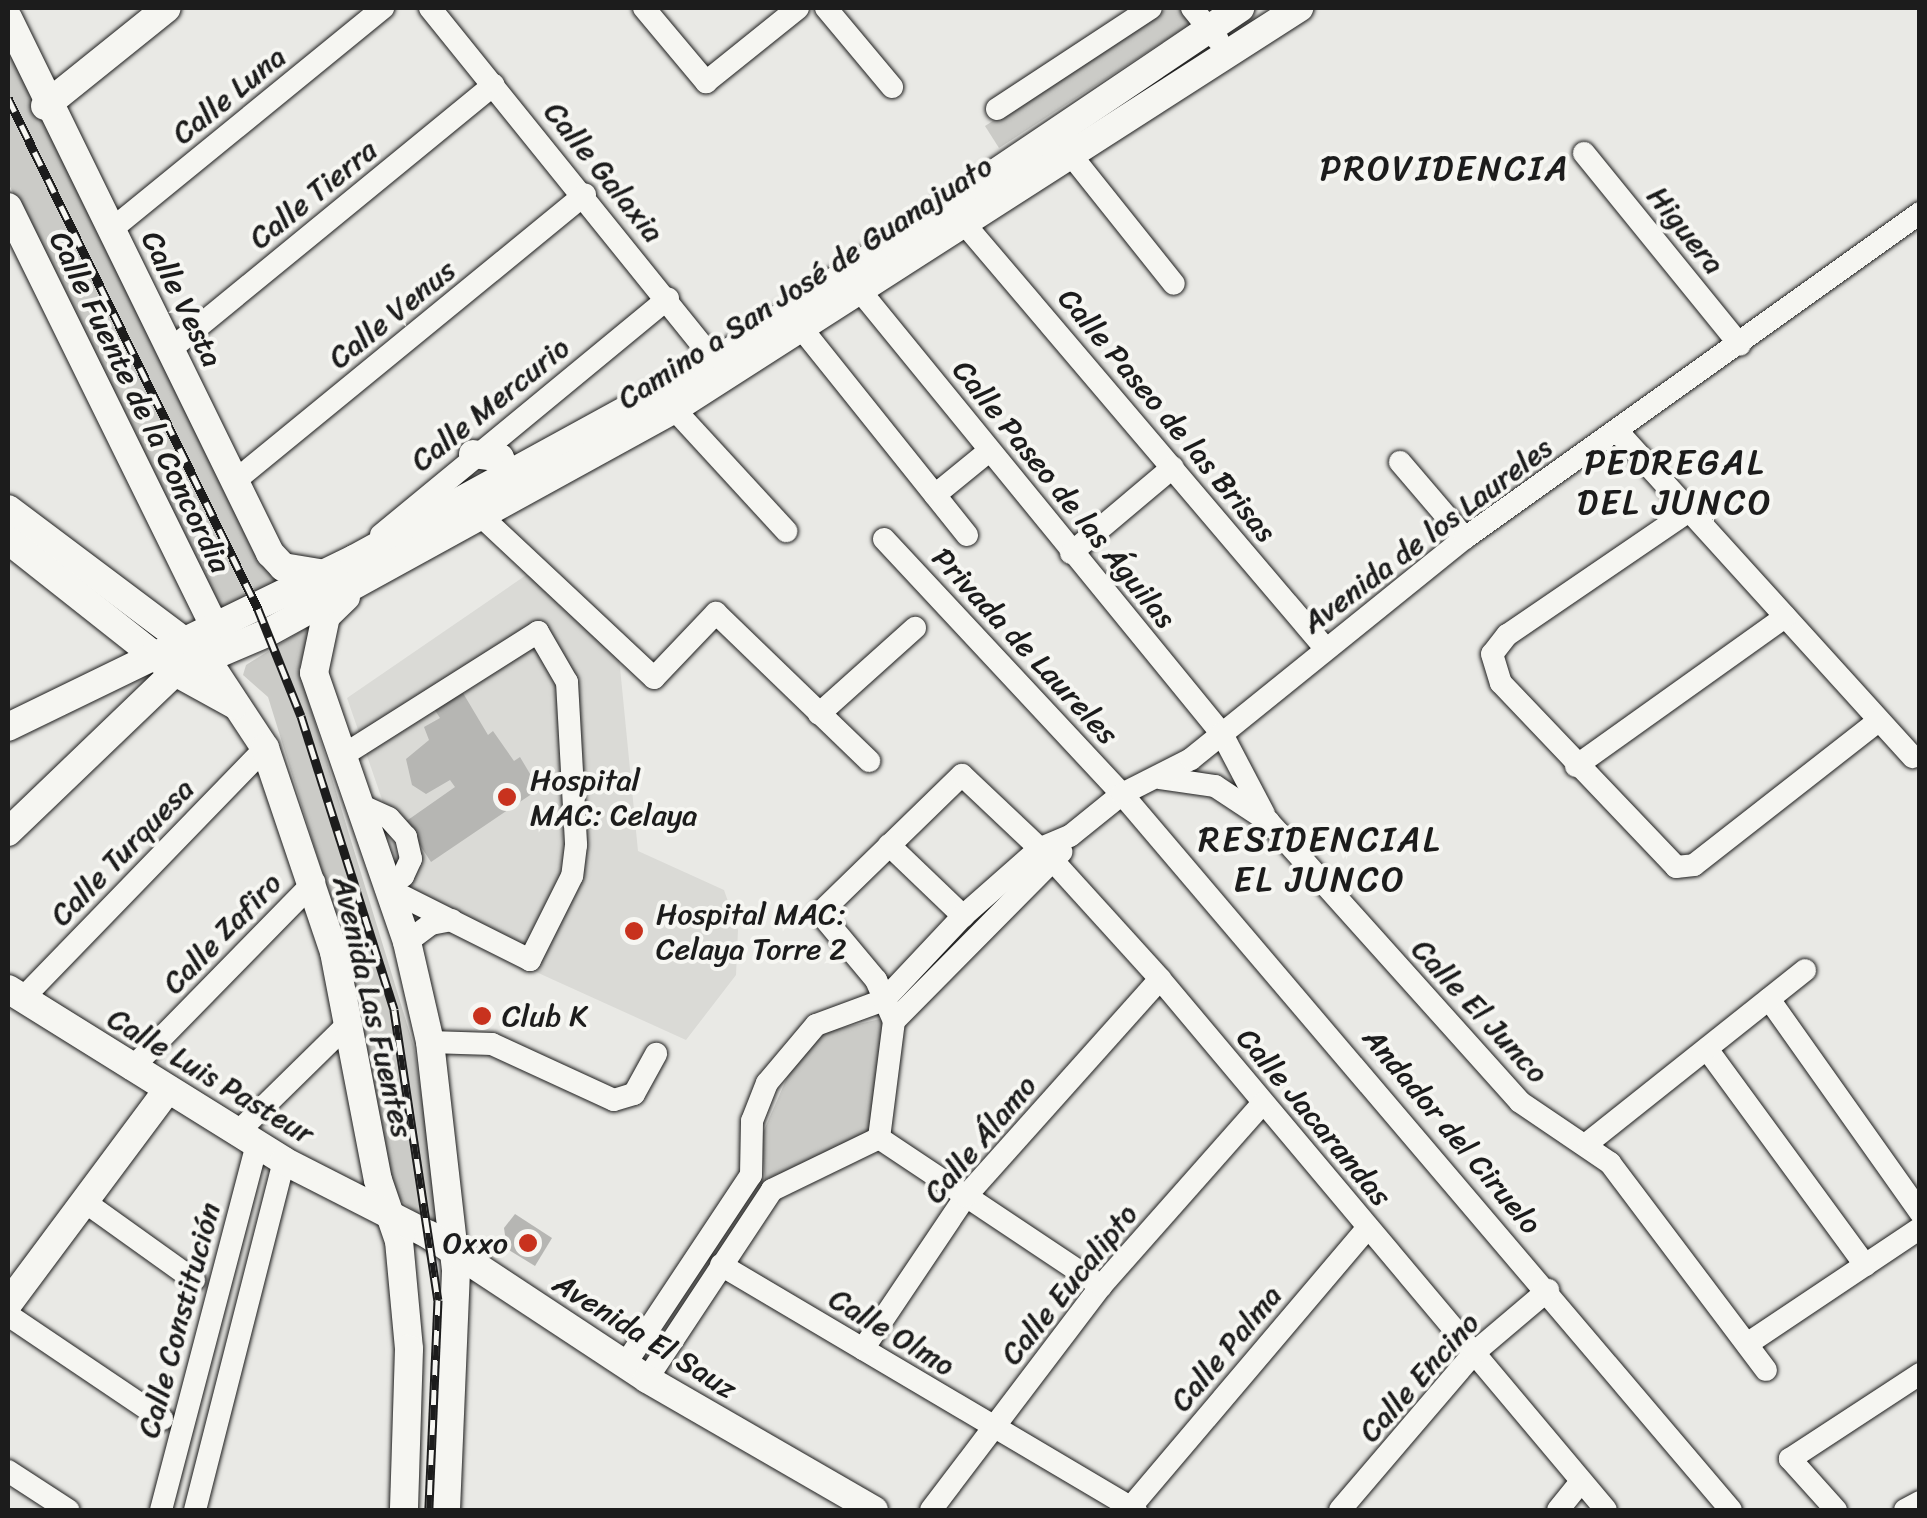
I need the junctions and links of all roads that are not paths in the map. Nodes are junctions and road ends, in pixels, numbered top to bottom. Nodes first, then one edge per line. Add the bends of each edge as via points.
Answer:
1 (167, 8) edge
2 (384, 8) edge
3 (430, 8) edge
4 (644, 8) edge
5 (798, 8) edge
6 (826, 8) edge
7 (1151, 8) edge
8 (1240, 8) edge
9 (1299, 8) edge
10 (8, 18) edge
11 (1200, 18) edge
12 (1229, 53) junction
13 (494, 85) junction
14 (892, 87) dead end
15 (46, 106) junction
16 (997, 109) dead end
17 (1070, 120) junction
18 (1067, 150) junction
19 (1584, 153) dead end
20 (585, 194) junction
21 (8, 207) edge
22 (1920, 213) edge
23 (962, 222) junction
24 (112, 228) junction
25 (1174, 284) dead end
26 (861, 292) junction
27 (668, 298) junction
28 (802, 329) junction
29 (1740, 345) junction
30 (170, 349) junction
31 (722, 368) junction
32 (674, 408) junction
33 (1618, 432) junction
34 (989, 450) junction
35 (473, 454) junction
36 (1400, 462) dead end
37 (1173, 467) junction
38 (236, 480) junction
39 (512, 488) junction
40 (935, 495) junction
41 (8, 508) edge
42 (1690, 511) junction
43 (481, 516) junction
44 (786, 531) dead end
45 (967, 535) dead end
46 (1466, 538) junction
47 (884, 539) dead end
48 (8, 540) edge
49 (1071, 552) junction
50 (356, 572) junction
51 (326, 574) junction
52 (1785, 617) junction
53 (214, 626) junction
54 (916, 628) dead end
55 (182, 638) junction
56 (1325, 648) junction
57 (153, 652) junction
58 (205, 658) junction
59 (175, 672) junction
60 (245, 710) junction
61 (819, 714) junction
62 (13, 717) edge
63 (1878, 722) junction
64 (1222, 734) junction
65 (265, 748) junction
66 (342, 756) junction
67 (1913, 757) dead end
68 (869, 761) dead end
69 (1576, 766) junction
70 (1159, 778) junction
71 (1122, 794) junction
72 (1268, 821) junction
73 (8, 832) edge
74 (889, 845) junction
75 (1047, 856) junction
76 (314, 882) junction
77 (386, 888) junction
78 (963, 916) junction
79 (452, 920) junction
80 (407, 942) junction
81 (1805, 970) dead end
82 (1160, 979) junction
83 (15, 994) edge
84 (1769, 999) junction
85 (889, 1011) junction
86 (350, 1022) junction
87 (430, 1042) junction
88 (1707, 1048) junction
89 (656, 1054) dead end
90 (131, 1069) junction
91 (167, 1091) junction
92 (1262, 1104) junction
93 (879, 1138) junction
94 (247, 1139) junction
95 (1589, 1142) junction
96 (284, 1161) junction
97 (966, 1196) junction
98 (85, 1202) junction
99 (385, 1210) junction
100 (1920, 1212) edge
101 (1368, 1228) junction
102 (1920, 1228) edge
103 (454, 1250) junction
104 (721, 1265) junction
105 (1865, 1266) junction
106 (194, 1280) dead end
107 (1101, 1286) junction
108 (1548, 1290) junction
109 (8, 1304) edge
110 (8, 1315) edge
111 (1747, 1344) junction
112 (863, 1349) junction
113 (1475, 1352) junction
114 (1766, 1370) dead end
115 (635, 1372) junction
116 (1920, 1374) edge
117 (162, 1419) dead end
118 (994, 1427) junction
119 (8, 1470) edge
120 (1581, 1482) junction
121 (1920, 1502) edge
122 (1133, 1509) edge
123 (68, 1510) edge
124 (161, 1510) edge
125 (195, 1510) edge
126 (404, 1510) edge
127 (446, 1510) edge
128 (874, 1510) edge
129 (931, 1510) edge
130 (1340, 1510) edge
131 (1558, 1510) edge
132 (1606, 1510) edge
133 (1731, 1510) edge
134 (1836, 1510) edge
135 (1905, 1510) edge

1 - 15 main road
2 - 24 street, Calle Luna
3 - 13 street, Calle Galaxia
4 - 5 street via 706,82
6 - 14 street
7 - 16 street
8 - 11 main road, Camino a San José de Guanajuato
9 - 12 main road, Camino a San José de Guanajuato
10 - 15 main road, Calle Vesta
11 - 12 street
11 - 17 main road, Camino a San José de Guanajuato
12 - 18 main road, Camino a San José de Guanajuato
13 - 20 street, Calle Galaxia
13 - 30 street, Calle Tierra
15 - 24 main road, Calle Vesta
17 - 23 main road via 1059,136 966,198 956,214
17 - 31 main road, Camino a San José de Guanajuato
18 - 23 main road, Camino a San José de Guanajuato
18 - 25 street
19 - 29 street, Higuera
20 - 27 street, Calle Galaxia
20 - 38 street, Calle Venus
21 - 53 main road, Calle Fuente de la Concordia
22 - 29 street, Avenida de los Laureles
23 - 26 main road, Camino a San José de Guanajuato
23 - 37 street, Calle Paseo de las Brisas
24 - 30 main road, Calle Vesta
26 - 28 main road, Camino a San José de Guanajuato
26 - 34 street, Calle Paseo de las Águilas
27 - 31 street, Calle Galaxia
27 - 35 street, Calle Mercurio
28 - 31 main road, Camino a San José de Guanajuato
28 - 40 street
29 - 33 street, Avenida de los Laureles
30 - 38 main road, Calle Vesta
31 - 32 main road, Camino a San José de Guanajuato
31 - 39 main road, Camino a San José de Guanajuato
32 - 39 main road, Camino a San José de Guanajuato
32 - 44 street
33 - 42 street
33 - 46 street, Avenida de los Laureles
34 - 40 street
34 - 49 street, Calle Paseo de las Águilas
35 - 39 main road via 500,458
35 - 50 street, Calle Mercurio
36 - 46 street
37 - 49 street
37 - 56 street, Calle Paseo de las Brisas
38 - 51 main road, Calle Vesta via 283,567
39 - 43 main road, Camino a San José de Guanajuato
39 - 50 main road, Camino a San José de Guanajuato
40 - 45 street
41 - 55 main road, Avenida Las Fuentes
42 - 52 street
42 - 69 street via 1507,635 1492,654 1502,683
43 - 50 main road, Camino a San José de Guanajuato
43 - 61 street via 654,678 716,613
46 - 56 street, Avenida de los Laureles
47 - 71 street, Privada de Laureles
48 - 57 main road
49 - 64 street, Calle Paseo de las Águilas
50 - 51 main road, Camino a San José de Guanajuato
50 - 58 main road, Camino a San José de Guanajuato
50 - 66 main road via 326,616 314,673
51 - 53 main road, Camino a San José de Guanajuato
52 - 63 street
52 - 69 street
53 - 55 main road, Camino a San José de Guanajuato
54 - 61 street
55 - 57 main road, Camino a San José de Guanajuato
55 - 58 main road, Avenida Las Fuentes
56 - 64 street, Avenida de los Laureles
57 - 59 main road
57 - 62 main road, Camino a San José de Guanajuato
58 - 59 main road, Camino a San José de Guanajuato
58 - 60 main road, Avenida Las Fuentes
59 - 60 main road
59 - 73 main road, Camino a San José de Guanajuato
60 - 65 main road, Avenida Las Fuentes
61 - 68 street
63 - 67 street
63 - 69 street via 1694,864 1676,867
64 - 70 street, Avenida de los Laureles
64 - 72 street, Calle El Junco
65 - 76 main road, Avenida Las Fuentes
65 - 83 street, Calle Turquesa
66 - 77 main road
66 - 79 street via 538,632 569,698 572,876 530,960
70 - 71 street, Avenida de los Laureles
70 - 72 street, Calle El Junco via 1214,786
71 - 75 street, Avenida de los Laureles
71 - 108 street, Andador del Ciruelo
72 - 95 street, Calle El Junco via 1520,1102
74 - 75 street, Calle Jacarandas via 962,776
74 - 78 street
74 - 85 street via 820,913 876,980
75 - 78 street, Avenida de los Laureles
75 - 82 street, Calle Jacarandas
75 - 85 street, Avenida de los Laureles
76 - 86 main road, Avenida Las Fuentes
76 - 90 street, Calle Zafiro
77 - 79 street
77 - 80 main road
78 - 85 street, Avenida de los Laureles
79 - 80 street via 431,924
80 - 87 main road
81 - 84 street
82 - 92 street, Calle Jacarandas
82 - 97 street, Calle Álamo
83 - 90 main road, Calle Luis Pasteur
84 - 88 street
84 - 100 street
85 - 93 street
85 - 115 street, Avenida de los Laureles via 816,1024 767,1083 752,1121 751,1175
86 - 94 street
86 - 99 main road, Avenida Las Fuentes
87 - 89 street via 492,1044 614,1100 634,1094
87 - 103 main road
88 - 95 street
88 - 105 street
90 - 91 main road, Calle Luis Pasteur
91 - 94 main road, Calle Luis Pasteur
91 - 98 main road
92 - 101 street, Calle Jacarandas
92 - 107 street, Calle Eucalipto
93 - 97 street
93 - 104 street via 772,1190
94 - 96 main road, Calle Luis Pasteur
94 - 124 street, Calle Constitución
95 - 111 street, Calle El Junco
96 - 99 main road, Calle Luis Pasteur
96 - 125 street, Calle Constitución
97 - 107 street
97 - 112 street, Calle Álamo
98 - 106 street
98 - 109 main road
99 - 103 main road, Avenida El Sauz
99 - 126 main road, Avenida Las Fuentes via 399,1242 409,1349
101 - 113 street, Calle Jacarandas
101 - 122 street, Calle Palma
102 - 105 street
103 - 115 main road, Avenida El Sauz
103 - 127 main road
104 - 112 street, Calle Olmo
104 - 115 street
105 - 111 street
107 - 118 street, Calle Eucalipto
108 - 113 street, Calle Encino
108 - 133 street, Andador del Ciruelo
110 - 117 street
111 - 114 street, Calle El Junco
112 - 118 street, Calle Olmo
113 - 120 street, Calle Jacarandas
113 - 130 street, Calle Encino
115 - 128 main road, Avenida El Sauz
116 - 134 street via 1790,1459
118 - 122 street, Calle Olmo
118 - 129 street, Calle Eucalipto
119 - 123 street
120 - 131 street
120 - 132 street, Calle Jacarandas
121 - 135 street

